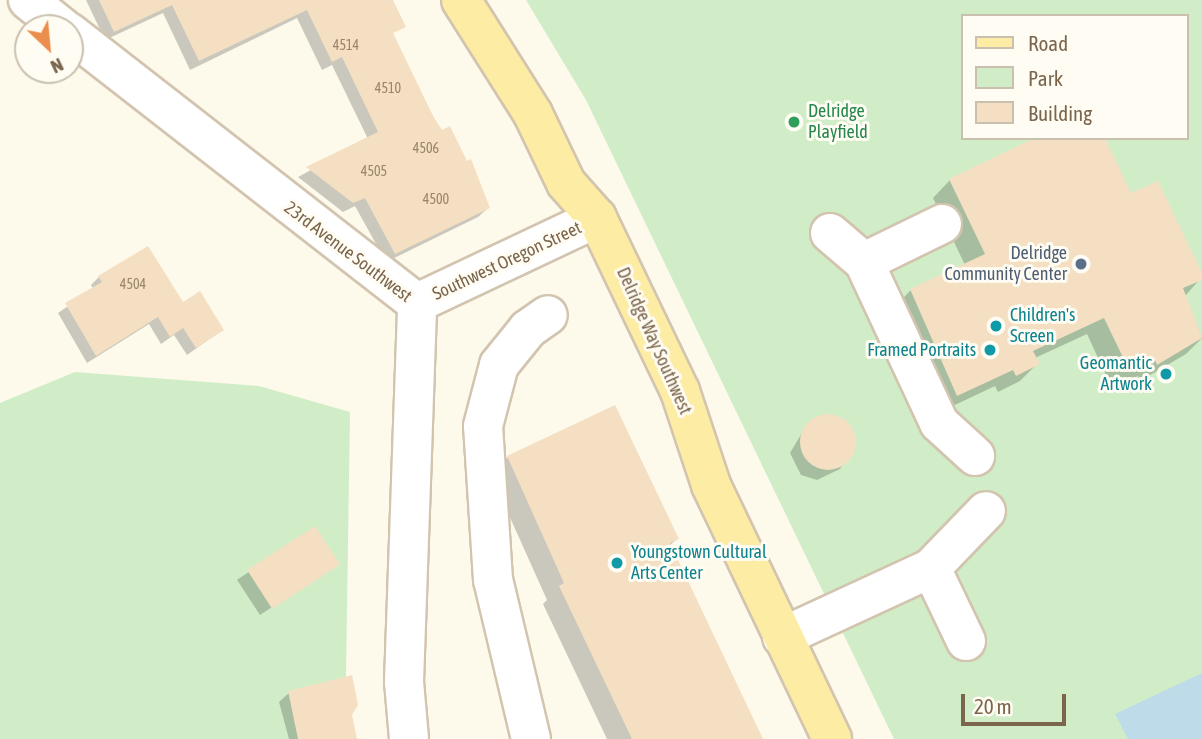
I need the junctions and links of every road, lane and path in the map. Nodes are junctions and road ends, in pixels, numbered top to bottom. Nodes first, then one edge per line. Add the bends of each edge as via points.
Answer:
1 (28, 0) edge
2 (461, 0) edge
3 (46, 14) edge
4 (84, 44) edge
5 (597, 218) junction
6 (942, 224) dead end
7 (830, 233) dead end
8 (864, 262) junction
9 (417, 303) junction
10 (548, 315) dead end
11 (975, 456) dead end
12 (986, 511) dead end
13 (931, 568) junction
14 (782, 637) junction
15 (966, 641) dead end
16 (409, 739) edge
17 (531, 739) edge
18 (832, 739) edge

1 - 3 street
2 - 5 main road, Delridge Way Southwest via 533,114 566,183
4 - 9 street, 23rd Avenue Southwest
5 - 9 street, Southwest Oregon Street
5 - 14 main road, Delridge Way Southwest via 680,391 711,485
6 - 8 street
7 - 8 street
8 - 11 street via 939,423
9 - 16 street, 23rd Avenue Southwest via 404,682
10 - 17 street via 528,329 499,365 483,426 493,580
12 - 13 street
13 - 14 street
13 - 15 street
14 - 18 main road, Delridge Way Southwest

